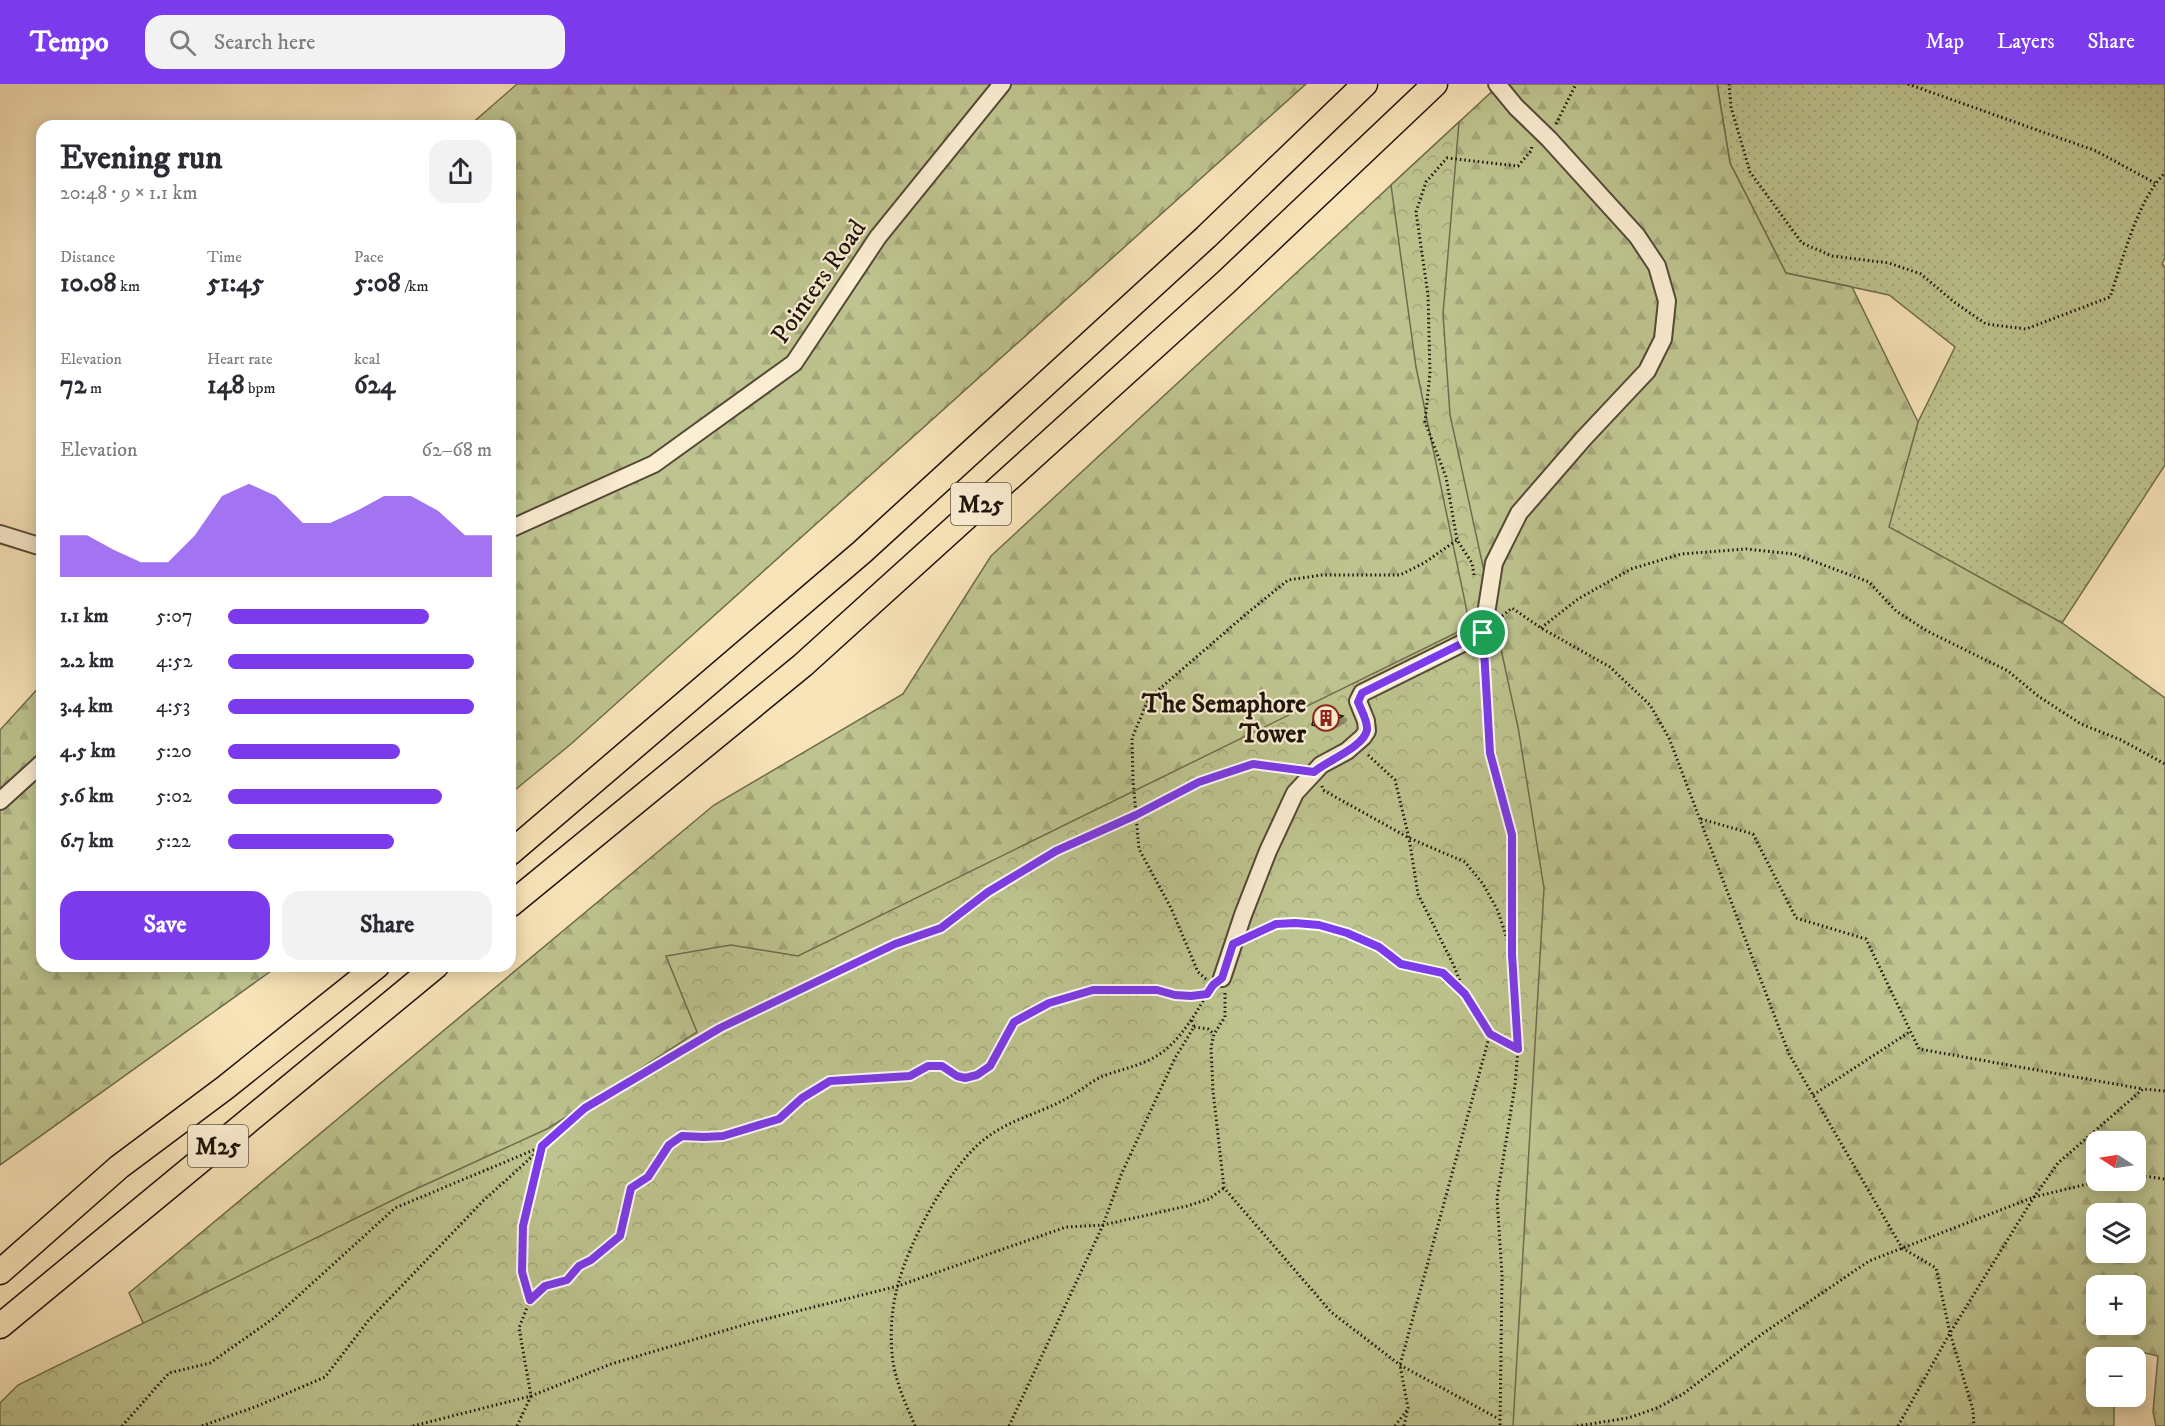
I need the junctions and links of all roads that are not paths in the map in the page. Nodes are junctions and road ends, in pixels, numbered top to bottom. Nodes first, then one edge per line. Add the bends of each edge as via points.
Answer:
1 (1002, 84) edge
2 (1365, 84) edge
3 (1435, 84) edge
4 (1497, 84) edge
5 (516, 526) edge
6 (0, 534) edge
7 (36, 545) edge
8 (36, 768) edge
9 (0, 801) edge
10 (516, 848) edge
11 (516, 900) edge
12 (370, 972) edge
13 (429, 972) edge
14 (1222, 978) road end
15 (0, 1272) edge
16 (0, 1326) edge

1 - 5 street, Pointers Road via 878,237 794,363 654,464
2 - 10 highway, M25 via 1206,237 862,552
3 - 11 highway, M25 via 1224,283 803,665
4 - 14 street via 1637,236 1656,266 1667,301 1663,339 1647,371 1519,513 1494,563 1483,633 1362,693 1358,702 1367,731 1314,772 1295,793 1264,862
6 - 7 street
8 - 9 street
12 - 15 highway, M25 via 119,1167
13 - 16 highway, M25

